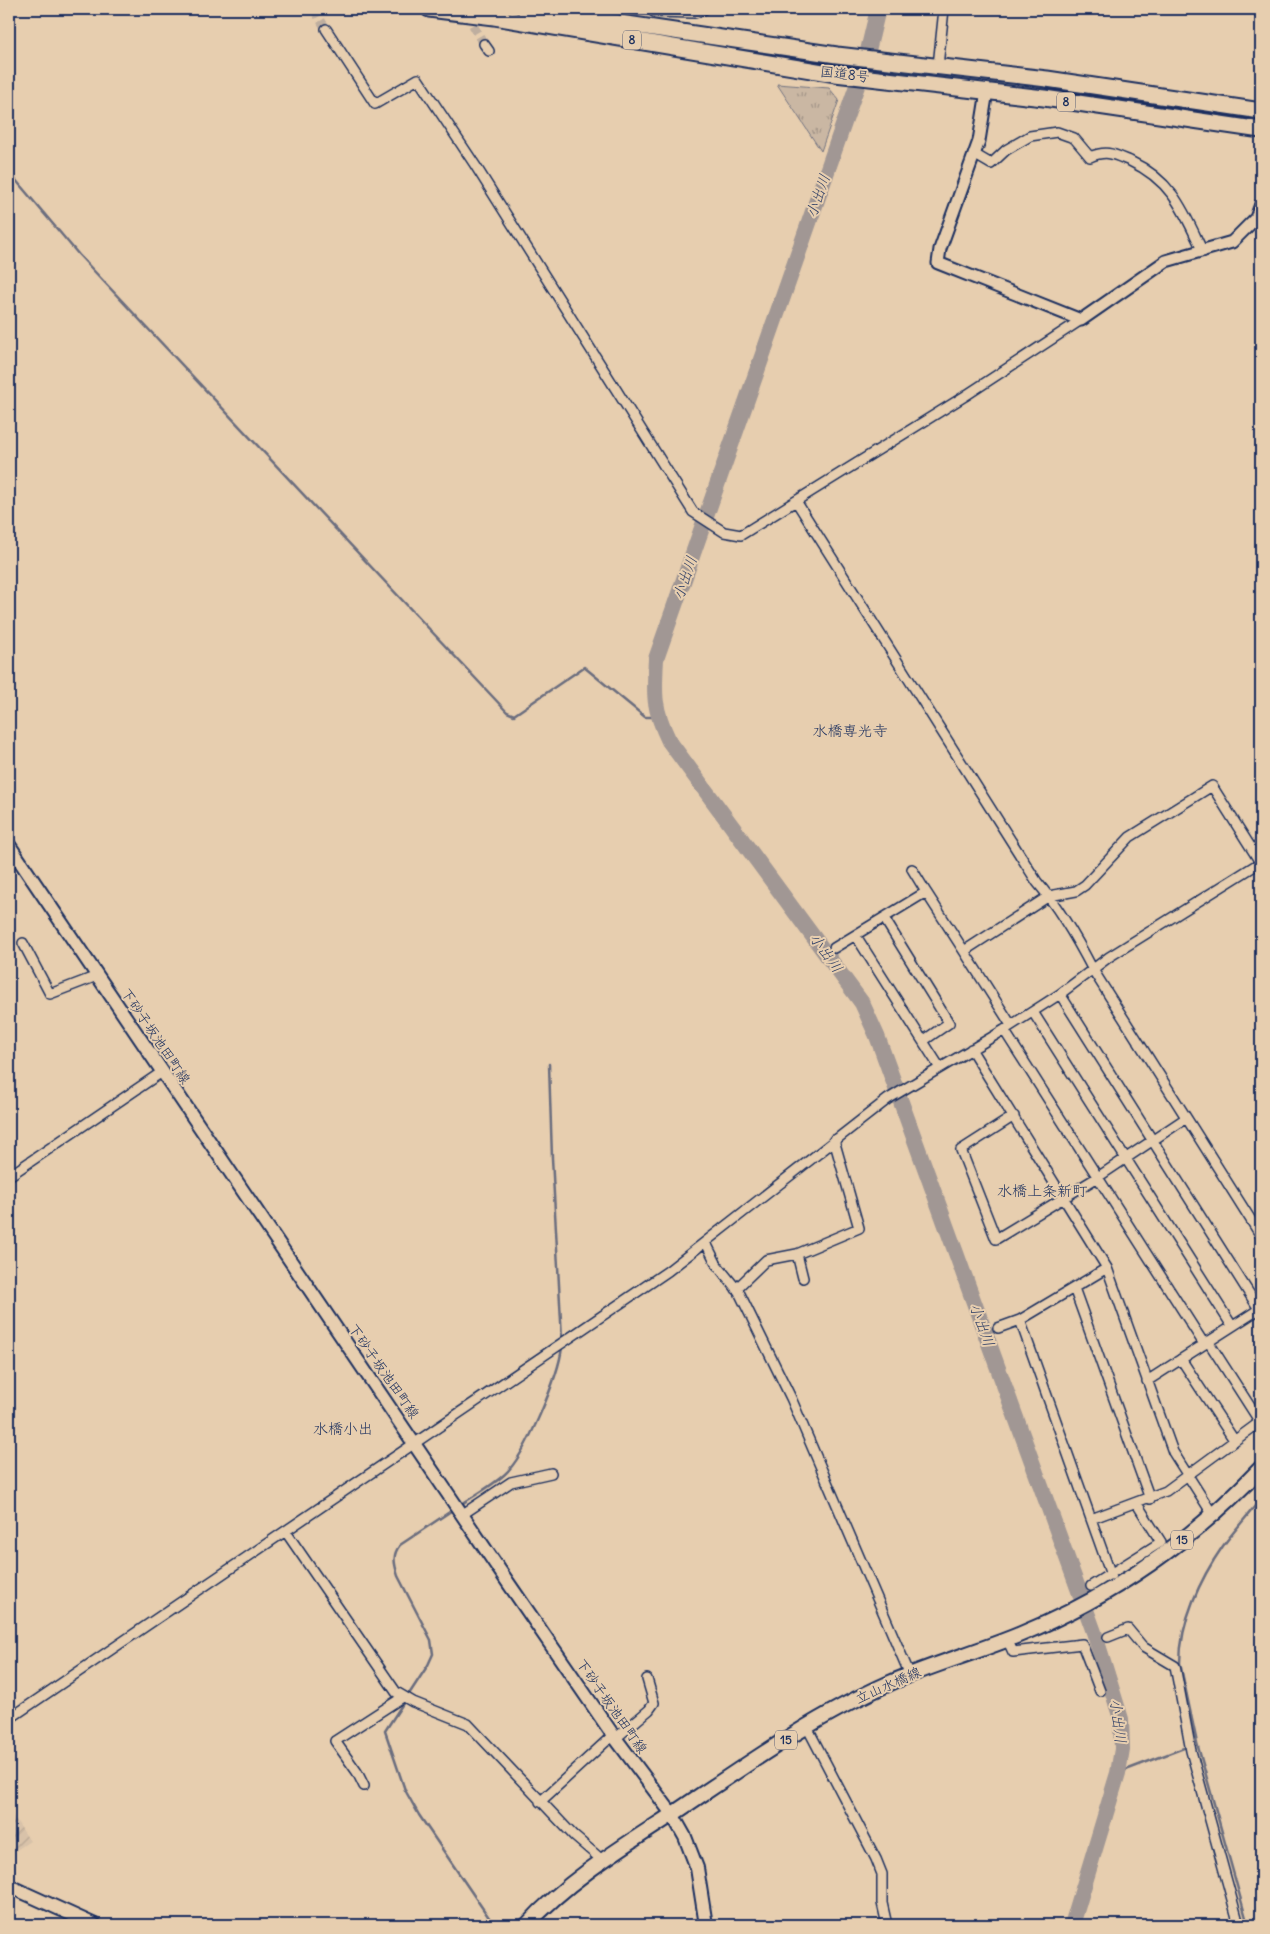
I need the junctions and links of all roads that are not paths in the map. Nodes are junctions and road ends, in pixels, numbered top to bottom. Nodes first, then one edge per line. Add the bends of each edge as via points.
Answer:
1 (429, 9) edge
2 (526, 9) edge
3 (705, 9) edge
4 (944, 9) edge
5 (1256, 9) edge
6 (653, 10) edge
7 (1261, 14) edge
8 (326, 29) tunnel mouth
9 (667, 31) junction
10 (938, 66) junction
11 (987, 91) junction
12 (1261, 111) edge
13 (1261, 130) edge
14 (974, 154) junction
15 (1261, 204) edge
16 (1259, 219) edge
17 (1203, 252) junction
18 (1082, 320) junction
19 (796, 501) junction
20 (9, 845) edge
21 (1261, 862) edge
22 (912, 869) dead end
23 (926, 892) junction
24 (1050, 896) junction
25 (884, 918) junction
26 (856, 936) junction
27 (23, 943) dead end
28 (834, 948) dead end
29 (964, 951) junction
30 (1093, 970) junction
31 (97, 976) junction
32 (1060, 994) junction
33 (1033, 1012) junction
34 (1008, 1028) junction
35 (923, 1041) junction
36 (972, 1049) junction
37 (940, 1068) junction
38 (162, 1072) junction
39 (1014, 1116) junction
40 (1186, 1118) junction
41 (834, 1140) junction
42 (1153, 1141) junction
43 (1125, 1159) junction
44 (9, 1176) edge
45 (1098, 1177) junction
46 (1065, 1198) junction
47 (1261, 1236) edge
48 (706, 1243) junction
49 (796, 1254) junction
50 (1107, 1268) junction
51 (803, 1278) dead end
52 (1074, 1288) junction
53 (736, 1289) junction
54 (1260, 1309) edge
55 (1020, 1320) junction
56 (1232, 1326) junction
57 (998, 1328) dead end
58 (1206, 1342) junction
59 (1181, 1358) junction
60 (1147, 1381) junction
61 (1234, 1440) junction
62 (415, 1443) junction
63 (1261, 1468) edge
64 (551, 1473) dead end
65 (1188, 1476) junction
66 (1150, 1499) junction
67 (1137, 1504) junction
68 (463, 1514) junction
69 (1213, 1515) junction
70 (1091, 1519) junction
71 (286, 1532) junction
72 (1111, 1575) junction
73 (1092, 1593) junction
74 (1108, 1637) dead end
75 (1007, 1639) junction
76 (910, 1674) junction
77 (647, 1680) dead end
78 (1100, 1690) dead end
79 (403, 1697) junction
80 (9, 1720) edge
81 (807, 1727) junction
82 (614, 1737) junction
83 (364, 1786) dead end
84 (540, 1802) junction
85 (672, 1814) junction
86 (602, 1860) junction
87 (9, 1886) edge
88 (95, 1925) edge
89 (527, 1925) edge
90 (706, 1925) edge
91 (887, 1925) edge
92 (1239, 1925) edge

1 - 11 highway, 国道8号 / 8 via 835,74
2 - 9 highway, 国道8号 / 8
3 - 6 street via 695,13
4 - 10 street
5 - 7 street
6 - 9 street
8 - 19 street via 375,104 418,79 693,512 724,532 741,535
9 - 10 highway, 国道8号 / 8
10 - 12 highway, 国道8号 / 8
11 - 13 highway, 国道8号 / 8
11 - 14 street
14 - 17 street via 991,164 1006,150 1030,136 1065,133 1074,138 1090,157 1109,152 1145,168 1165,184 1179,201
14 - 18 street via 938,263
15 - 16 street
16 - 17 street via 1232,242
17 - 18 street via 1166,261
18 - 19 street
19 - 24 street via 1032,874
20 - 31 main road, 下砂子坂池田町線
21 - 24 street via 1212,786 1130,837 1076,891
21 - 30 street
22 - 23 street
23 - 25 street
23 - 29 street
24 - 29 street
24 - 30 street
25 - 26 street
25 - 35 street via 949,1023
26 - 28 street
26 - 35 street
27 - 31 street via 50,994
29 - 34 street
30 - 32 street
30 - 40 street
31 - 38 main road, 下砂子坂池田町線
32 - 33 street
32 - 42 street
33 - 34 street
33 - 43 street
34 - 36 street
34 - 45 street
35 - 37 street
36 - 37 street
36 - 39 street
37 - 41 street via 888,1099
38 - 44 street
38 - 62 main road, 下砂子坂池田町線
39 - 46 street
39 - 46 street via 960,1150 996,1239
40 - 42 street
40 - 47 street
41 - 48 street
41 - 49 street via 859,1228
42 - 43 street
42 - 54 street
43 - 45 street
43 - 56 street
45 - 46 street
45 - 58 street
46 - 50 street
48 - 53 street via 717,1265
48 - 62 street
49 - 51 street
49 - 53 street via 766,1260
50 - 52 street
50 - 60 street
52 - 55 street
52 - 66 street
53 - 76 street via 791,1398
54 - 56 street
55 - 57 street
55 - 70 street
56 - 58 street
58 - 59 street
58 - 61 street via 1260,1422
59 - 60 street
59 - 61 street
60 - 65 street via 1173,1452
61 - 65 street
62 - 68 main road, 下砂子坂池田町線
62 - 71 street
63 - 69 main road, 立山水橋線 / 15
64 - 68 street via 511,1482
65 - 66 street
65 - 69 street
66 - 67 street
67 - 70 street
67 - 72 street via 1161,1542
68 - 82 main road, 下砂子坂池田町線
69 - 73 main road, 立山水橋線 / 15 via 1146,1566
70 - 72 street
71 - 79 street via 396,1692
71 - 80 street
72 - 73 street
73 - 75 main road, 立山水橋線 / 15 via 1076,1608
74 - 92 street via 1128,1628 1143,1647 1174,1666 1191,1751
75 - 76 main road, 立山水橋線 / 15
75 - 78 street via 1013,1652 1082,1644
76 - 81 main road, 立山水橋線 / 15
77 - 82 street via 654,1703
79 - 83 street via 335,1741
79 - 84 street via 468,1724
81 - 85 main road, 立山水橋線 / 15
81 - 91 street via 876,1859 882,1874 882,1903
82 - 84 street
82 - 85 main road, 下砂子坂池田町線
84 - 86 street
85 - 86 main road, 立山水橋線 / 15
85 - 90 main road, 下砂子坂池田町線 via 697,1868
86 - 89 main road, 立山水橋線 / 15
87 - 88 main road

